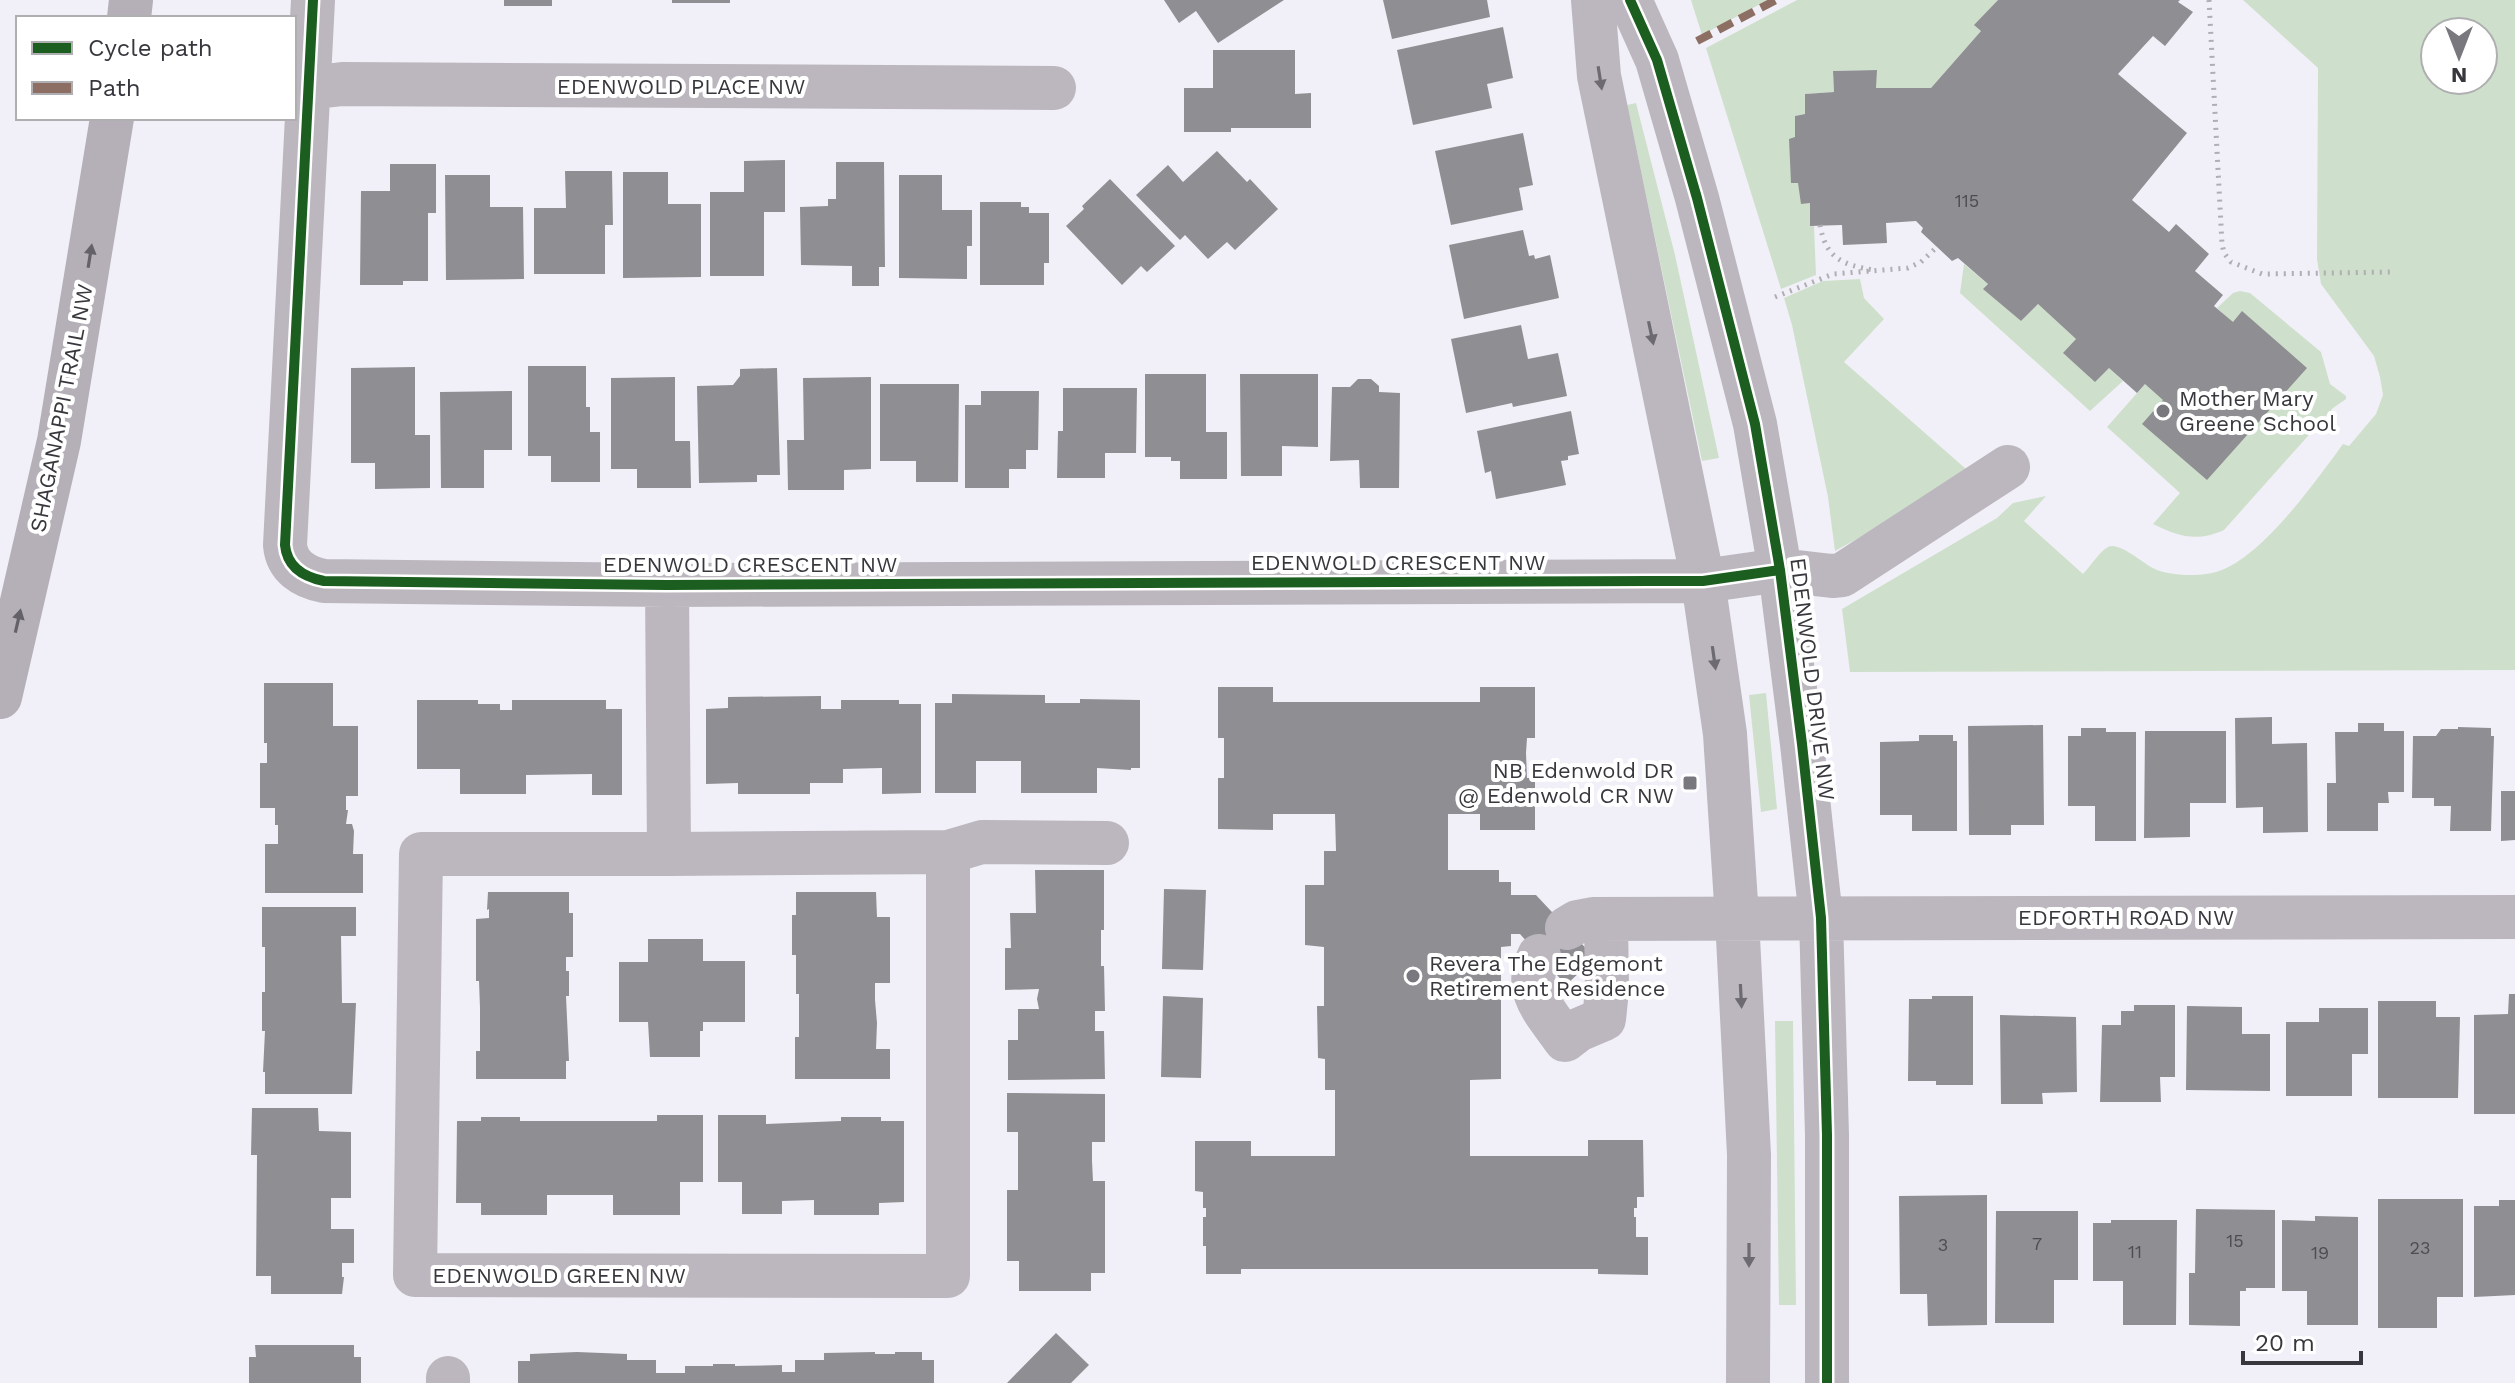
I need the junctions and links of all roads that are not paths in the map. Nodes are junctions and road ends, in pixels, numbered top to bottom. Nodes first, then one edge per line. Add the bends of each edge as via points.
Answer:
1 (313, 0) edge
2 (1593, 0) edge
3 (1630, 0) edge
4 (309, 88) junction
5 (1054, 88) dead end
6 (112, 120) edge
7 (2008, 467) dead end
8 (1780, 570) junction
9 (1703, 581) junction
10 (667, 585) junction
11 (0, 697) edge
12 (1107, 843) dead end
13 (948, 852) junction
14 (669, 854) junction
15 (2515, 917) edge
16 (1737, 918) junction
17 (1821, 918) junction
18 (1571, 934) dead end
19 (1748, 1383) edge
20 (1827, 1383) edge

1 - 4 street, EDENWOLD CRESCENT NW
2 -> 9 street via 1599,76
3 - 8 street, EDENWOLD DRIVE NW via 1657,60 1697,198 1755,424
4 - 5 street, EDENWOLD PLACE NW
4 - 10 street, EDENWOLD CRESCENT NW via 285,545 294,567 324,581
11 -> 6 main road, SHAGANAPPI TRAIL NW via 59,441
7 - 8 street, EDENWOLD CRESCENT NW via 1842,575
8 - 9 street, EDENWOLD CRESCENT NW
8 - 17 street, EDENWOLD DRIVE NW
9 - 10 street, EDENWOLD CRESCENT NW
9 -> 16 street via 1725,734
10 - 14 street
12 - 13 street, EDENWOLD GREEN NW via 982,842
13 - 14 street, EDENWOLD GREEN NW
13 - 14 street, EDENWOLD GREEN NW via 948,1276 415,1275 421,854
15 - 17 street, EDFORTH ROAD NW
16 - 17 street, EDFORTH ROAD NW
16 - 18 street, EDFORTH ROAD NW
16 -> 19 street via 1749,1155
17 - 20 street, EDENWOLD DRIVE NW

